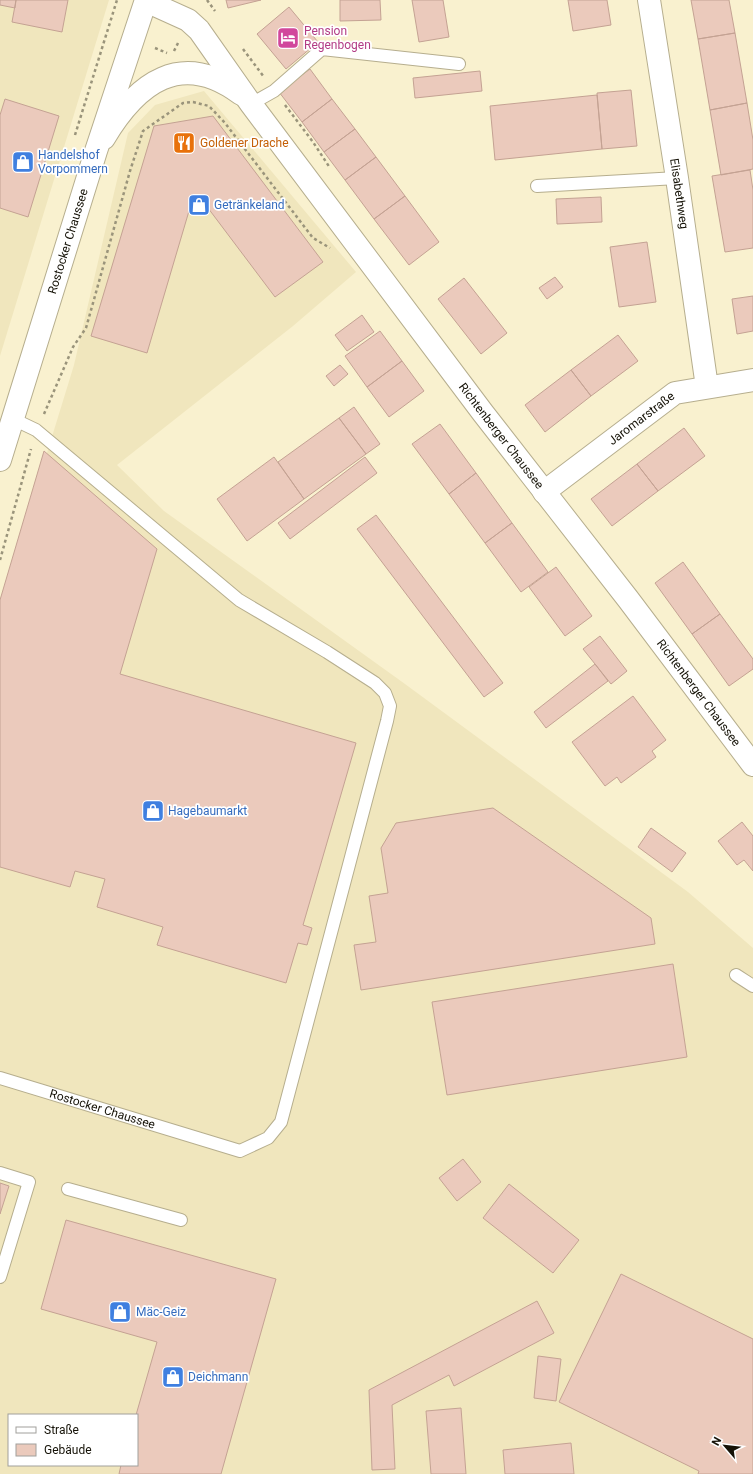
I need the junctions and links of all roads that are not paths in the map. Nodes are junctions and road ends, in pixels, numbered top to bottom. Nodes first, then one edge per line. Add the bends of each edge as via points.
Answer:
1 (146, 0) edge
2 (649, 0) edge
3 (458, 64) dead end
4 (251, 104) junction
5 (96, 151) junction
6 (677, 178) junction
7 (537, 186) dead end
8 (753, 380) edge
9 (707, 387) junction
10 (13, 419) junction
11 (2, 449) edge
12 (544, 492) junction
13 (753, 765) edge
14 (736, 975) dead end
15 (753, 986) edge
16 (0, 1078) edge
17 (0, 1172) edge
18 (68, 1189) dead end
19 (181, 1220) dead end
20 (0, 1277) edge

1 - 4 street, Richtenberger Chaussee via 188,20 200,30
1 - 5 street, Rostocker Chaussee
2 - 6 street, Elisabethweg
3 - 4 lane via 322,49 274,91
4 - 5 street, Richtenberger Chaussee via 233,89 210,78 191,72 171,75 146,88 132,100 112,124
4 - 12 street, Richtenberger Chaussee
5 - 10 street, Rostocker Chaussee
6 - 7 lane
6 - 9 street, Elisabethweg
8 - 9 street, Jaromarstraße
9 - 12 street, Jaromarstraße via 675,393
10 - 11 street, Rostocker Chaussee
10 - 16 lane, Rostocker Chaussee via 36,430 239,600 375,683 385,693 390,706 280,1122 268,1138 240,1151
12 - 13 street, Richtenberger Chaussee
14 - 15 lane
17 - 20 lane via 29,1182
18 - 19 lane

